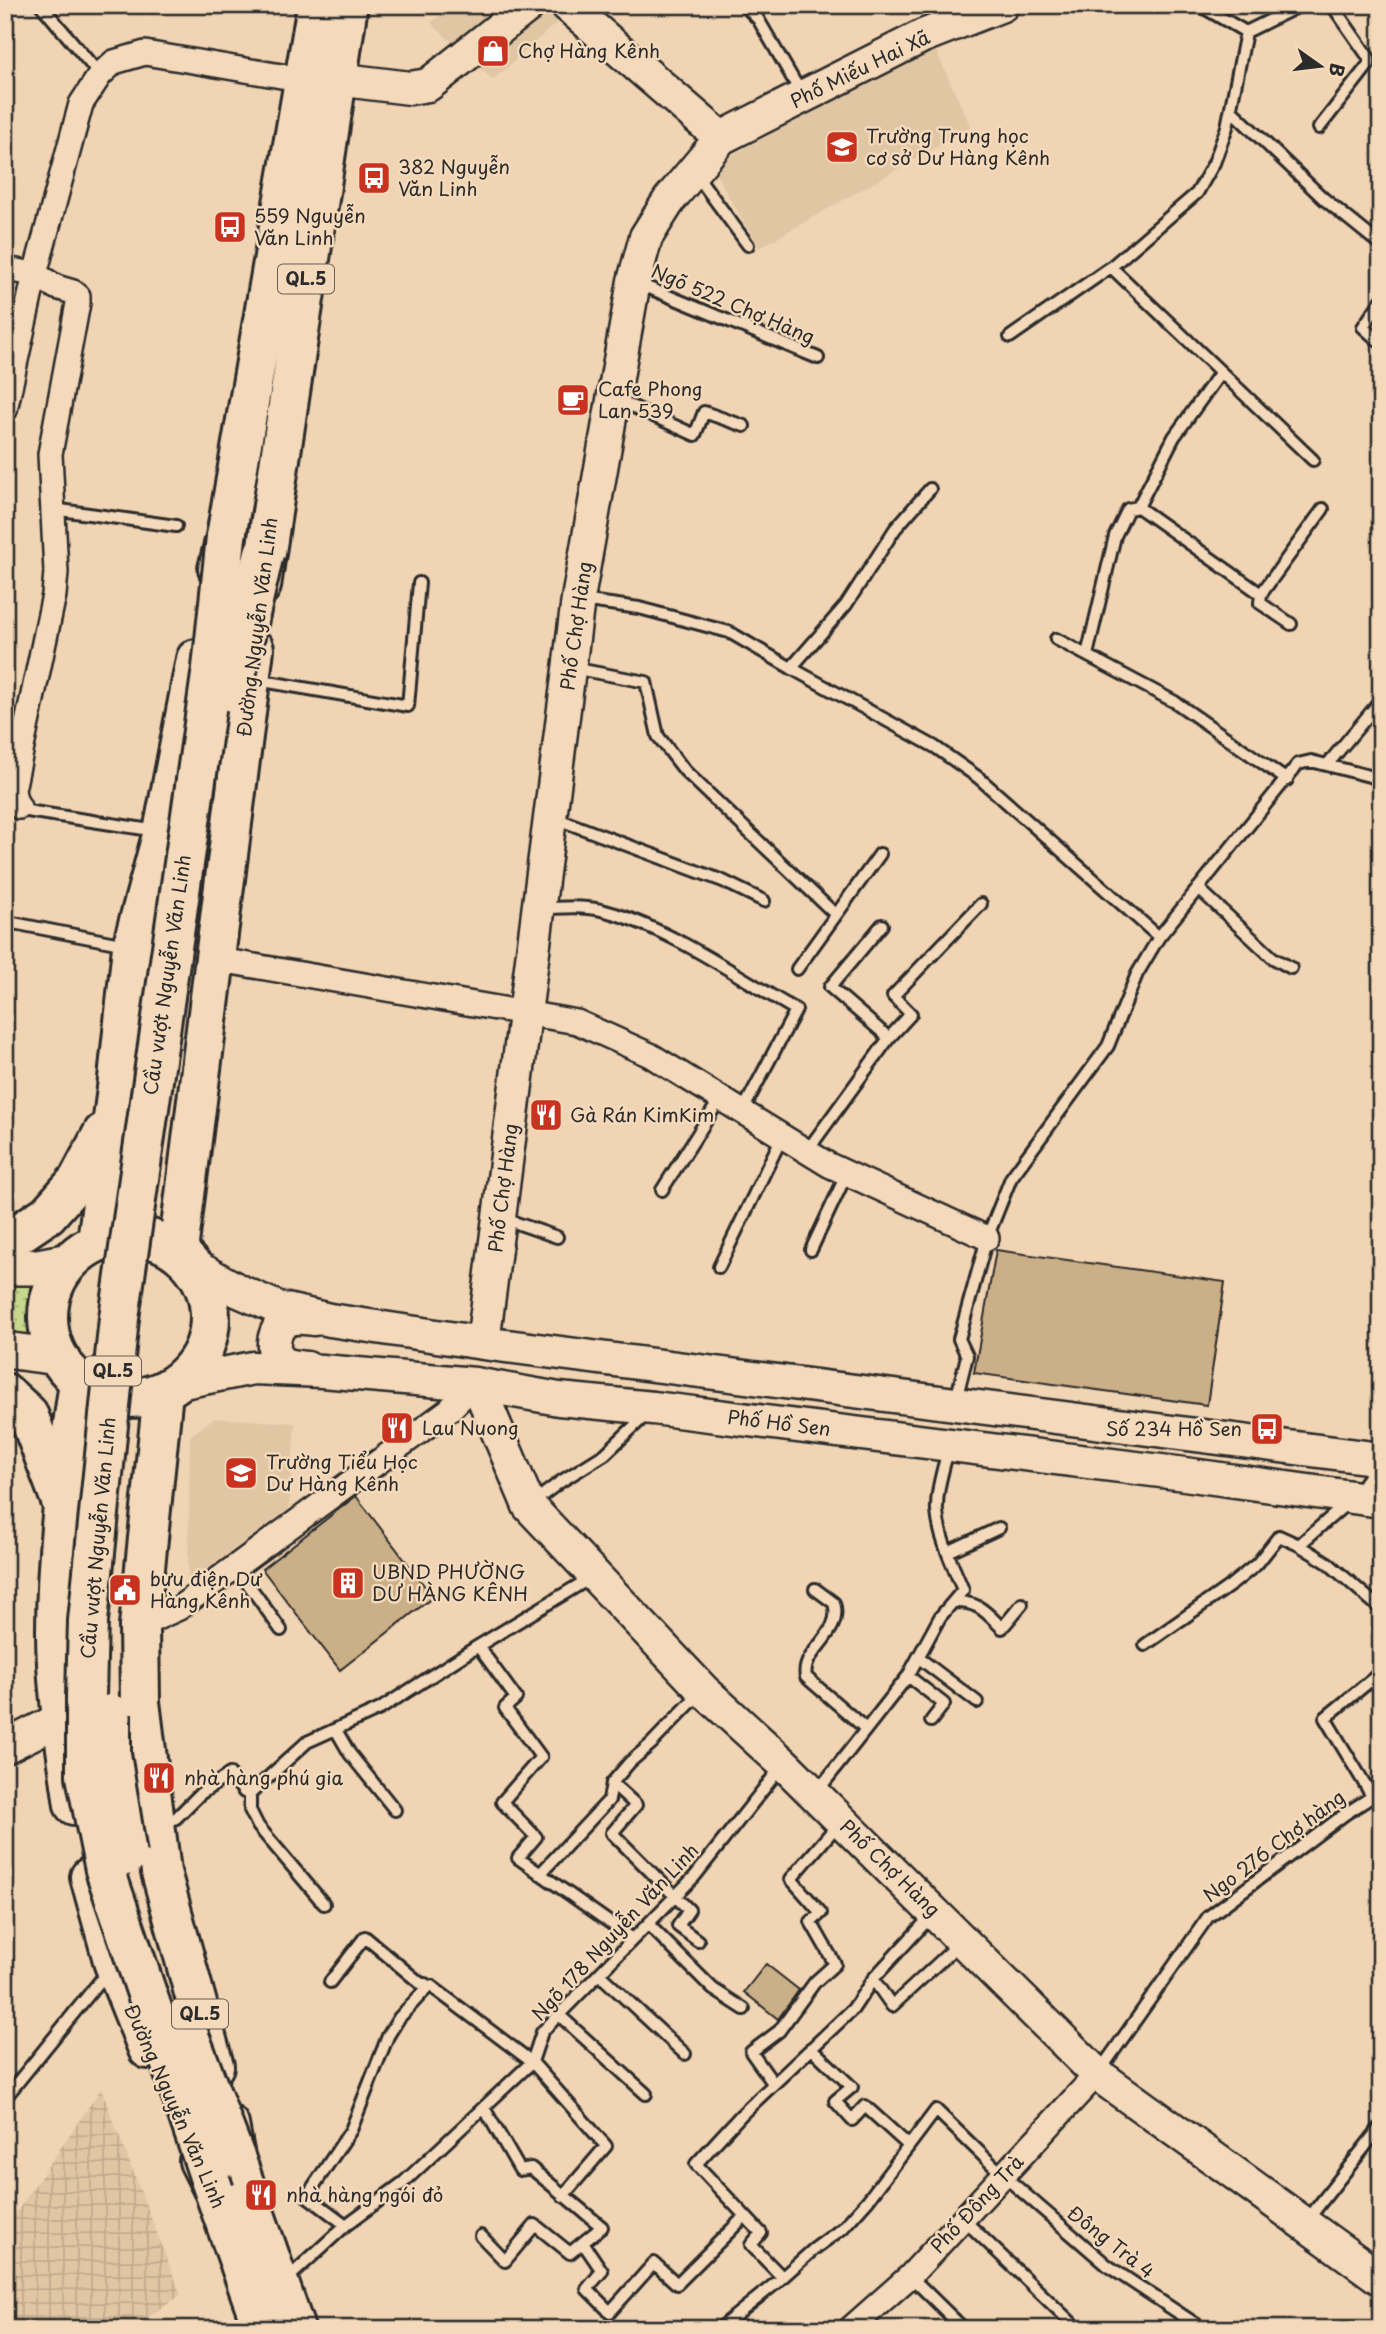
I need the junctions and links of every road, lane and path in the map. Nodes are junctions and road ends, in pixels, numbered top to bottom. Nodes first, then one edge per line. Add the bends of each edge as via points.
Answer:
1 (41, 5) edge
2 (317, 5) edge
3 (348, 5) edge
4 (529, 5) edge
5 (567, 5) edge
6 (744, 5) edge
7 (1002, 5) edge
8 (1199, 5) edge
9 (1301, 5) edge
10 (1332, 5) edge
11 (1246, 33) junction
12 (100, 75) junction
13 (321, 79) junction
14 (803, 96) junction
15 (1231, 110) junction
16 (1319, 128) dead end
17 (721, 138) junction
18 (693, 171) junction
19 (1381, 245) edge
20 (748, 246) dead end
21 (1111, 267) junction
22 (5, 269) edge
23 (35, 274) junction
24 (634, 281) junction
25 (1381, 301) edge
26 (1010, 337) dead end
27 (1381, 343) edge
28 (818, 358) dead end
29 (1221, 372) junction
30 (614, 399) junction
31 (5, 410) edge
32 (744, 426) dead end
33 (1313, 460) dead end
34 (930, 489) dead end
35 (1138, 507) junction
36 (53, 509) junction
37 (1323, 509) dead end
38 (176, 526) dead end
39 (226, 537) junction
40 (264, 553) junction
41 (419, 583) dead end
42 (1261, 594) junction
43 (578, 599) junction
44 (1291, 624) dead end
45 (1056, 639) dead end
46 (1087, 655) junction
47 (569, 667) junction
48 (791, 668) junction
49 (251, 679) junction
50 (1381, 700) edge
51 (1327, 765) junction
52 (1287, 779) junction
53 (1381, 779) edge
54 (19, 807) joint
55 (550, 816) junction
56 (163, 832) junction
57 (880, 854) dead end
58 (1198, 888) junction
59 (764, 901) dead end
60 (981, 904) dead end
61 (539, 908) junction
62 (836, 915) junction
63 (8, 922) dead end
64 (882, 925) dead end
65 (1159, 937) junction
66 (132, 947) junction
67 (215, 959) junction
68 (1291, 968) dead end
69 (797, 970) dead end
70 (526, 1014) junction
71 (889, 1038) junction
72 (197, 1086) junction
73 (720, 1099) junction
74 (116, 1101) junction
75 (741, 1112) junction
76 (782, 1137) junction
77 (807, 1151) junction
78 (847, 1173) junction
79 (662, 1189) dead end
80 (500, 1217) junction
81 (557, 1237) dead end
82 (987, 1238) junction
83 (5, 1243) edge
84 (811, 1250) dead end
85 (83, 1251) junction
86 (185, 1257) junction
87 (5, 1267) edge
88 (719, 1267) dead end
89 (330, 1320) junction
90 (483, 1343) junction
91 (5, 1350) edge
92 (69, 1370) junction
93 (322, 1371) junction
94 (476, 1385) junction
95 (170, 1388) junction
96 (5, 1393) edge
97 (955, 1403) junction
98 (653, 1408) junction
99 (949, 1444) junction
100 (1381, 1459) edge
101 (1367, 1499) edge
102 (529, 1506) junction
103 (61, 1521) junction
104 (999, 1528) dead end
105 (147, 1542) junction
106 (1299, 1545) junction
107 (948, 1552) junction
108 (236, 1567) junction
109 (595, 1575) junction
110 (815, 1590) dead end
111 (953, 1602) junction
112 (1022, 1604) dead end
113 (1381, 1609) edge
114 (139, 1626) junction
115 (281, 1630) dead end
116 (1145, 1645) dead end
117 (478, 1646) junction
118 (919, 1658) junction
119 (1381, 1672) edge
120 (908, 1676) junction
121 (703, 1690) junction
122 (977, 1702) dead end
123 (62, 1718) junction
124 (931, 1721) dead end
125 (866, 1729) junction
126 (336, 1730) junction
127 (5, 1747) edge
128 (784, 1764) junction
129 (612, 1783) junction
130 (1377, 1793) edge
131 (250, 1794) junction
132 (814, 1795) junction
133 (395, 1810) dead end
134 (842, 1820) junction
135 (154, 1825) junction
136 (540, 1874) junction
137 (676, 1896) junction
138 (324, 1904) dead end
139 (935, 1912) junction
140 (648, 1924) junction
141 (633, 1939) junction
142 (964, 1940) junction
143 (698, 1941) dead end
144 (114, 1964) junction
145 (598, 1974) junction
146 (873, 1979) junction
147 (330, 1982) dead end
148 (425, 1984) junction
149 (744, 2009) dead end
150 (559, 2015) junction
151 (811, 2048) junction
152 (685, 2054) dead end
153 (532, 2062) junction
154 (1097, 2074) junction
155 (773, 2084) junction
156 (646, 2094) dead end
157 (5, 2098) edge
158 (484, 2108) junction
159 (1381, 2126) edge
160 (908, 2145) junction
161 (235, 2157) junction
162 (1004, 2176) junction
163 (214, 2191) junction
164 (563, 2196) junction
165 (745, 2216) junction
166 (963, 2219) junction
167 (346, 2225) junction
168 (1304, 2225) junction
169 (481, 2236) dead end
170 (583, 2243) junction
171 (910, 2276) junction
172 (782, 2277) junction
173 (1381, 2279) edge
174 (281, 2284) junction
175 (734, 2325) edge
176 (263, 2329) edge
177 (295, 2329) edge
178 (719, 2329) edge
179 (850, 2329) edge
180 (964, 2329) edge
181 (1078, 2329) edge
182 (1203, 2329) edge

1 - 12 lane
2 - 13 highway, Đường Nguyễn Văn Linh / QL.5
3 - 13 highway, Đường Nguyễn Văn Linh / QL.5
4 - 13 street via 428,85 410,88
5 - 17 street
6 - 14 lane via 758,19
7 - 14 street, Phố Miếu Hai Xã via 923,36
8 - 11 lane
9 - 11 lane
10 - 16 lane via 1369,64
11 - 15 lane
12 - 13 street via 114,62 145,53
12 - 23 street via 81,104
13 - 39 highway, Đường Nguyễn Văn Linh / QL.5
13 - 40 highway, Đường Nguyễn Văn Linh / QL.5
14 - 17 street, Phố Miếu Hai Xã
15 - 19 lane via 1324,199
15 - 21 lane via 1214,163 1197,193
17 - 18 street, Phố Chợ Hàng
18 - 20 lane
18 - 24 street, Phố Chợ Hàng via 646,237
21 - 26 lane
21 - 29 lane
22 - 23 street
23 - 31 street
23 - 36 street via 78,296 50,454
24 - 28 lane, Ngõ 522 Chợ Hàng
24 - 30 street, Phố Chợ Hàng
25 - 27 lane via 1363,327
29 - 33 lane
29 - 35 lane via 1174,437
30 - 32 lane via 695,435 704,412
30 - 43 street, Phố Chợ Hàng
34 - 48 lane via 895,529 846,605
35 - 42 lane
35 - 46 lane via 1128,509 1115,536
36 - 38 lane
36 - 54 street via 54,595 13,790
37 - 42 lane
39 - 56 highway, Đường Nguyễn Văn Linh / QL.5 via 196,658
39 - 163 highway, Cầu vượt Nguyễn Văn Linh / QL.5, bridge via 212,667 119,1318 88,1621 86,1696 86,1776 105,1870
40 - 49 highway, Đường Nguyễn Văn Linh / QL.5
40 - 161 highway, Cầu vượt Nguyễn Văn Linh / QL.5, bridge via 235,669 190,954 113,1625 111,1754 128,1862
41 - 49 lane via 408,706
42 - 44 lane via 1260,603
43 - 47 street, Phố Chợ Hàng
43 - 48 lane via 639,608 729,632
45 - 46 lane
46 - 52 lane via 1175,702
47 - 55 street, Phố Chợ Hàng
47 - 62 lane via 646,682 658,736 685,771
48 - 65 lane via 936,747 979,778
49 - 67 highway, Đường Nguyễn Văn Linh / QL.5
50 - 51 lane
51 - 52 lane via 1305,761
51 - 53 lane
52 - 58 lane
54 - 56 lane
55 - 59 lane
55 - 61 street, Phố Chợ Hàng
56 - 66 highway, Đường Nguyễn Văn Linh / QL.5
57 - 62 lane
58 - 65 lane
58 - 68 lane via 1273,958
60 - 71 lane via 893,996 911,1014
61 - 70 street, Phố Chợ Hàng
61 - 75 lane via 603,910 632,920 796,1010
62 - 69 lane
63 - 66 lane
64 - 71 lane via 830,987
65 - 82 lane via 1137,974 1108,1046 1011,1178
66 - 74 highway, Đường Nguyễn Văn Linh / QL.5
67 - 70 street
67 - 72 highway, Đường Nguyễn Văn Linh / QL.5
70 - 73 street via 577,1022 650,1055
70 - 80 street, Phố Chợ Hàng
71 - 77 lane
72 - 74 highway via 188,1103 174,1113 156,1117
72 - 86 highway, Đường Nguyễn Văn Linh / QL.5
73 - 75 street
73 - 79 lane
74 - 83 highway via 78,1180 48,1214
74 - 85 highway, Đường Nguyễn Văn Linh / QL.5
75 - 76 street
76 - 77 street
76 - 88 lane
77 - 78 street
78 - 82 street
78 - 84 lane
80 - 81 lane
80 - 90 street, Phố Chợ Hàng
82 - 97 lane via 959,1339 967,1356
85 - 86 highway via 117,1236 138,1236 159,1241
85 - 87 main road via 38,1267
85 - 92 highway via 60,1274 48,1315 50,1337
86 - 89 street via 239,1291 278,1308
86 - 95 highway via 202,1280 211,1325 194,1367
89 - 90 street
89 - 93 street via 287,1320 275,1337 279,1360
90 - 97 street
91 - 92 main road
92 - 95 highway via 98,1393 120,1399 142,1398
92 - 103 highway, Đường Nguyễn Văn Linh / QL.5
93 - 94 street, Phố Hồ Sen
93 - 95 street, Phố Hồ Sen via 253,1368
94 - 98 street, Phố Hồ Sen
94 - 102 street, Phố Chợ Hàng
94 - 108 street via 449,1410
95 - 105 highway, Đường Nguyễn Văn Linh / QL.5
96 - 103 highway via 28,1414
97 - 100 street
98 - 99 street, Phố Hồ Sen
98 - 102 lane via 605,1454
99 - 101 street, Phố Hồ Sen
99 - 107 lane via 937,1510
100 - 101 lane
101 - 106 lane
102 - 109 street, Phố Chợ Hàng
103 - 105 highway via 91,1507 131,1514 139,1520
103 - 123 highway, Đường Nguyễn Văn Linh / QL.5 via 56,1631
104 - 107 lane
105 - 114 highway, Đường Nguyễn Văn Linh / QL.5
106 - 113 lane via 1328,1563
106 - 116 lane via 1279,1536 1257,1564 1231,1586
107 - 111 lane via 963,1590
108 - 114 street via 179,1608
108 - 115 lane
109 - 117 lane
109 - 121 street, Phố Chợ Hàng
110 - 125 lane via 834,1603 835,1617 804,1670 806,1677
111 - 112 lane via 972,1602 1002,1628
111 - 118 lane
114 - 135 highway, Đường Nguyễn Văn Linh / QL.5 via 140,1702
117 - 126 lane via 380,1709
117 - 136 lane via 516,1698 506,1708 541,1756 502,1802 536,1838 518,1858
118 - 120 lane
118 - 122 lane
119 - 130 lane via 1325,1718
120 - 124 lane via 944,1704
120 - 125 lane
121 - 128 street, Phố Chợ Hàng
121 - 129 lane
123 - 127 street
123 - 144 highway, Đường Nguyễn Văn Linh / QL.5 via 78,1832
125 - 132 lane
126 - 131 lane via 307,1742
126 - 133 lane
128 - 132 street, Phố Chợ Hàng
128 - 137 lane, Ngõ 178 Nguyễn Văn Linh
129 - 136 lane via 609,1800
129 - 137 lane via 636,1805 612,1833
130 - 154 lane, Ngo 276 Chợ hàng via 1208,1917
131 - 135 lane via 230,1774 176,1818
131 - 138 lane via 250,1810 258,1826
132 - 134 street, Phố Chợ Hàng
134 - 139 street, Phố Chợ Hàng
134 - 155 lane via 791,1879 821,1913 811,1922 835,1964 815,1982 779,2031 751,2052
135 - 161 highway, Đường Nguyễn Văn Linh / QL.5 via 161,1872
136 - 141 lane
137 - 140 lane, Ngõ 178 Nguyễn Văn Linh
137 - 143 lane via 689,1910 678,1926
139 - 142 street, Phố Chợ Hàng
139 - 146 lane
140 - 141 lane, Ngõ 178 Nguyễn Văn Linh
140 - 149 lane via 713,1989
141 - 145 lane, Ngõ 178 Nguyễn Văn Linh
142 - 146 lane via 892,2006
142 - 154 street, Phố Chợ Hàng
144 - 157 lane
144 - 163 highway, Đường Nguyễn Văn Linh / QL.5 via 171,2105
145 - 150 lane, Ngõ 178 Nguyễn Văn Linh
145 - 152 lane
146 - 151 lane via 853,2009
147 - 148 lane via 366,1937
148 - 153 lane
148 - 167 lane via 388,2036 351,2130 307,2196
150 - 153 lane, Ngõ 178 Nguyễn Văn Linh via 542,2032
150 - 156 lane
151 - 155 lane
151 - 160 lane via 852,2087 835,2101 852,2120 865,2106
153 - 158 lane, Ngõ 178 Nguyễn Văn Linh
153 - 164 lane via 606,2146
154 - 162 street, Phố Đông Trà
154 - 168 street, Phố Chợ Hàng
155 - 165 lane via 696,2164
158 - 164 lane via 520,2170 531,2168
158 - 167 lane, Ngõ 178 Nguyễn Văn Linh via 404,2182
159 - 168 lane
160 - 162 lane, Đông Trà 4 via 936,2110
160 - 172 lane via 843,2228
161 - 174 highway, Đường Nguyễn Văn Linh / QL.5
162 - 166 street, Phố Đông Trà
162 - 182 lane, Đông Trà 4 via 1108,2266
163 - 176 highway, Đường Nguyễn Văn Linh / QL.5
164 - 170 lane via 602,2227
165 - 170 lane via 677,2284 654,2263 610,2312 587,2289 602,2271
165 - 172 lane via 761,2233 751,2245
166 - 171 street, Phố Đông Trà
166 - 181 lane
167 - 174 lane, Ngõ 178 Nguyễn Văn Linh
168 - 173 street, Phố Chợ Hàng
169 - 170 lane via 505,2261 535,2225 570,2253
171 - 179 street, Phố Đông Trà
171 - 180 lane
172 - 175 lane
174 - 177 highway, Đường Nguyễn Văn Linh / QL.5
175 - 178 lane

